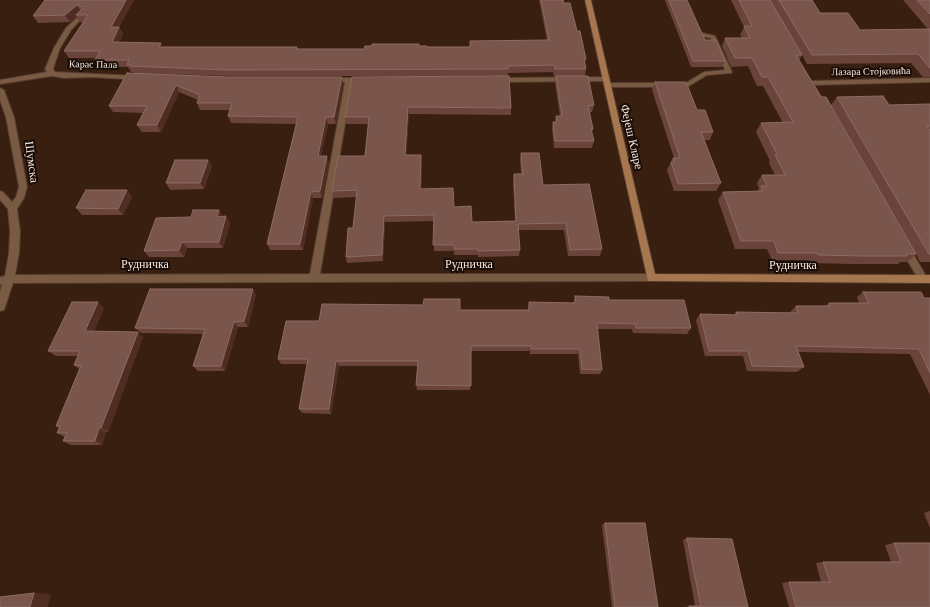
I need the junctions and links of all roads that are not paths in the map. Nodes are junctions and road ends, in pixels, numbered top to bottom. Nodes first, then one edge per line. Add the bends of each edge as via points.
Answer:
1 (588, 0) edge
2 (82, 15) edge
3 (702, 35) edge
4 (52, 74) junction
5 (147, 78) edge
6 (325, 80) edge
7 (349, 80) junction
8 (372, 80) edge
9 (489, 80) edge
10 (930, 80) edge
11 (0, 82) edge
12 (606, 82) junction
13 (812, 83) edge
14 (0, 90) edge
15 (0, 194) edge
16 (12, 208) junction
17 (900, 240) edge
18 (314, 278) junction
19 (651, 278) junction
20 (926, 279) edge
21 (4, 280) edge
22 (0, 307) edge

1 - 12 street, Фејеш Кларе
2 - 4 street, Карас Пала via 68,29 57,48 49,69
3 - 12 lane via 713,37 729,72 706,73 687,85
4 - 5 street, Карас Пала
4 - 11 street
6 - 7 street
7 - 8 street
7 - 18 street
9 - 12 street
10 - 13 street, Лазара Стојковића
12 - 19 street, Фејеш Кларе
14 - 16 street, Шумска via 10,116 23,187 20,198
15 - 16 street
16 - 21 street via 14,253
17 - 20 street
18 - 19 street, Рудничка
18 - 21 street, Рудничка
19 - 20 street, Рудничка
21 - 22 street

